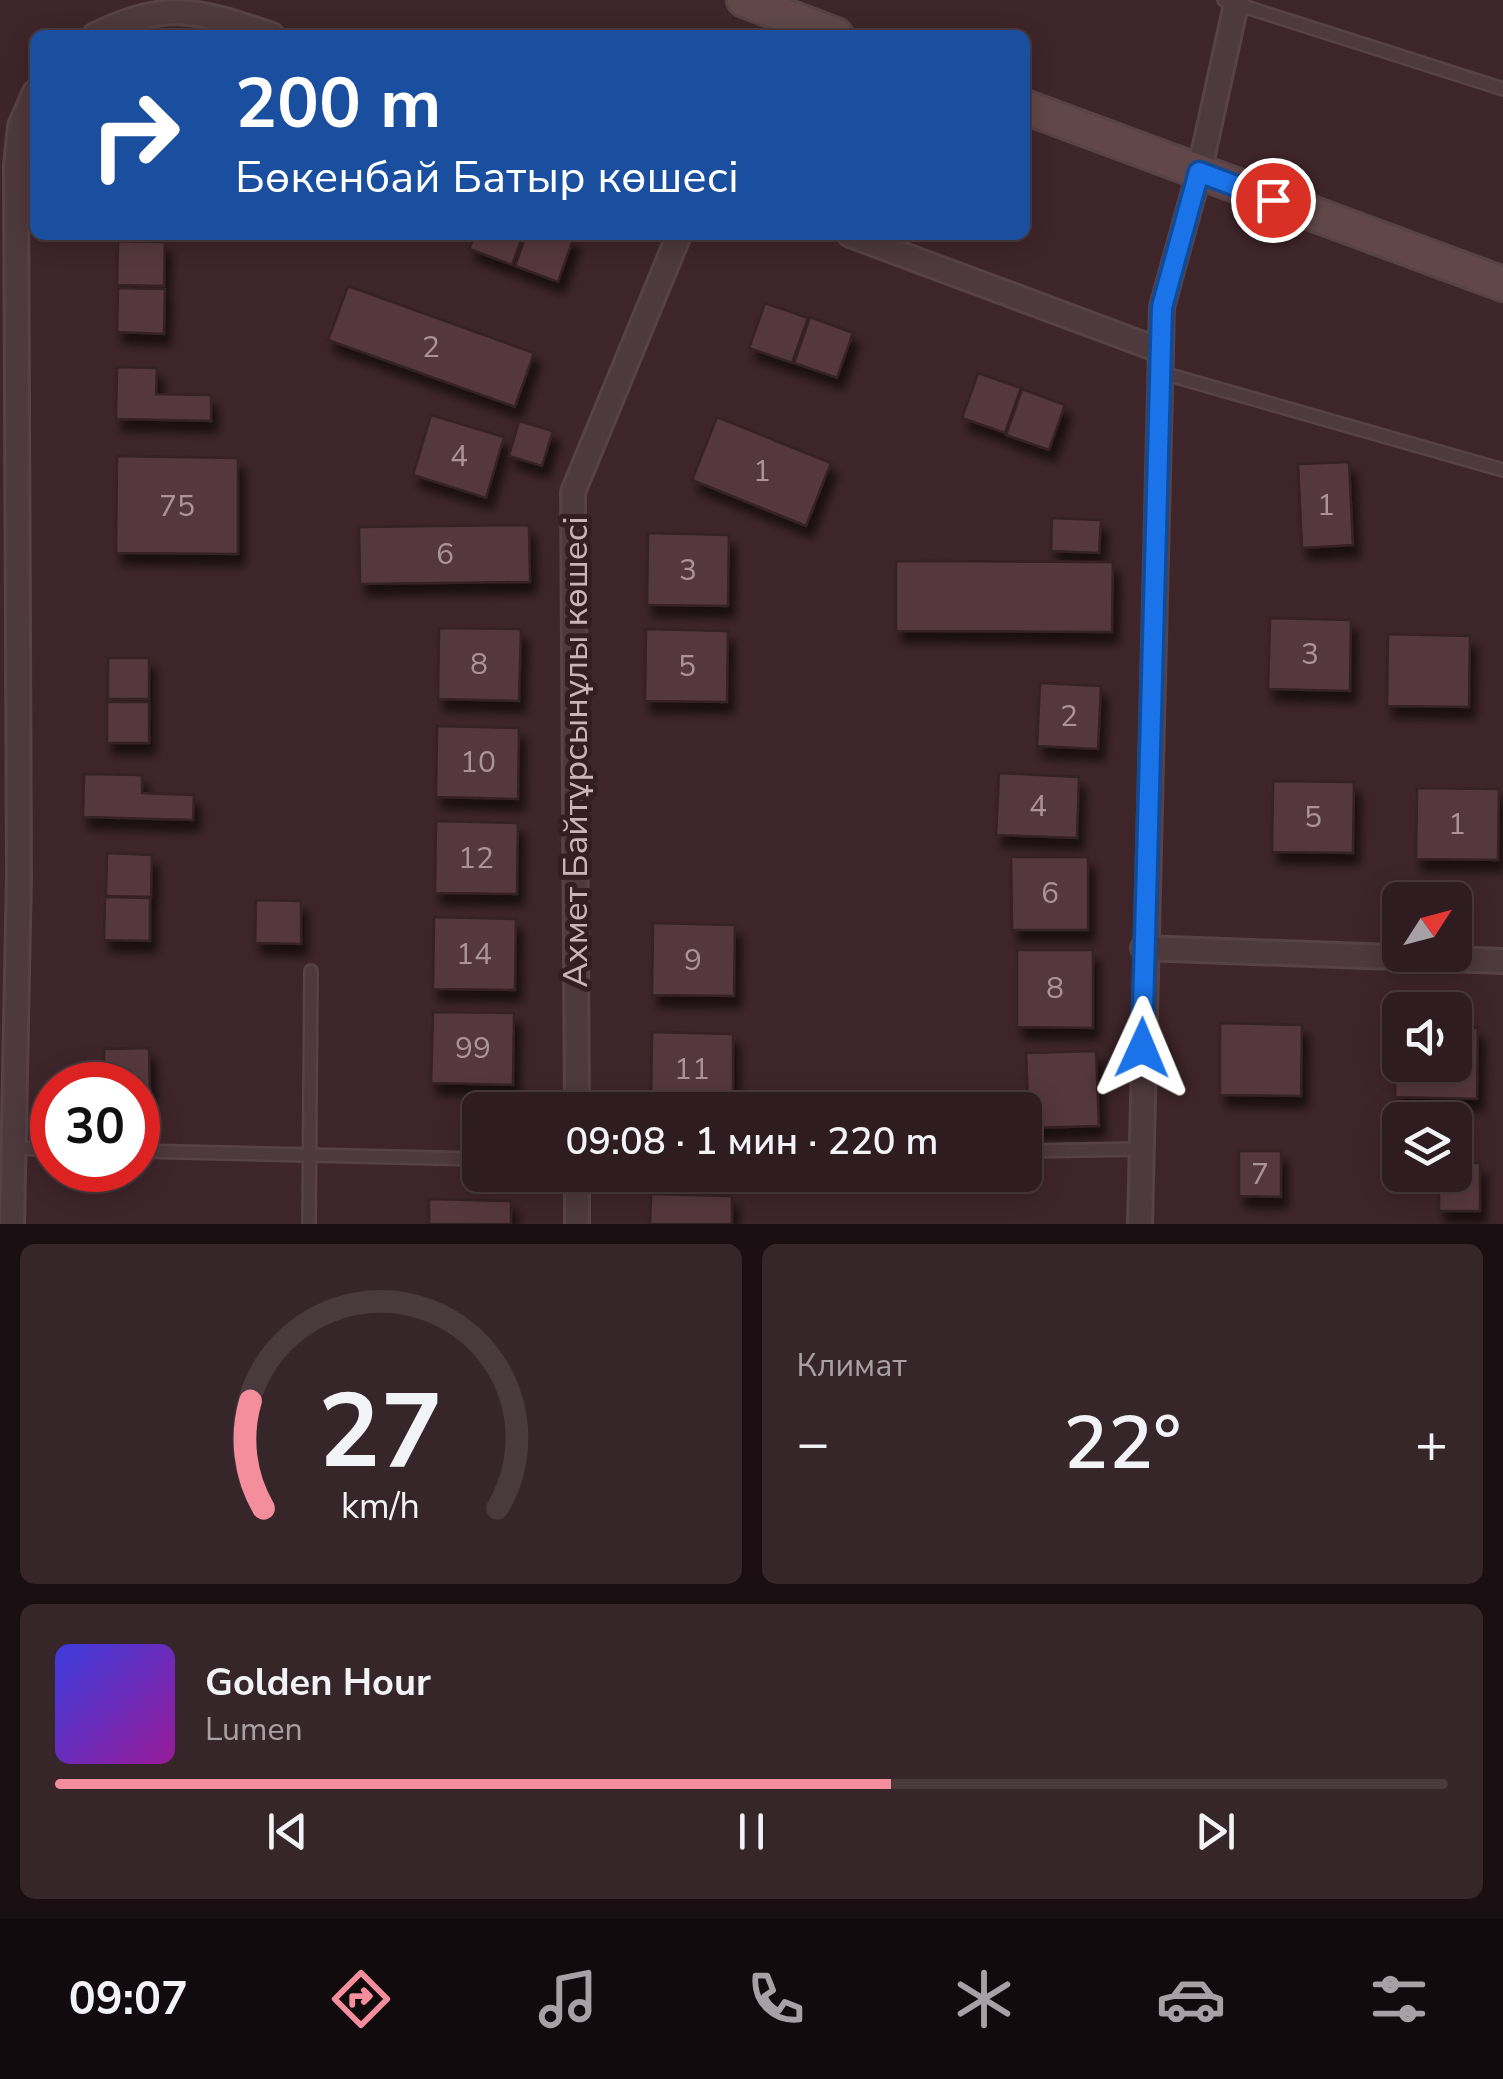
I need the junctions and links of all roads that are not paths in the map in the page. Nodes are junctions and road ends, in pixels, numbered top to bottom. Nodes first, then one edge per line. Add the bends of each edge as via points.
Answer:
1 (744, 0) edge
2 (1232, 2) edge
3 (103, 30) edge
4 (257, 30) edge
5 (823, 30) edge
6 (1503, 89) edge
7 (30, 103) edge
8 (1030, 109) edge
9 (1199, 172) junction
10 (677, 240) edge
11 (862, 240) edge
12 (1503, 284) edge
13 (1159, 361) junction
14 (1503, 470) edge
15 (9, 596) edge
16 (1143, 948) junction
17 (1503, 961) edge
18 (311, 971) dead end
19 (577, 1092) edge
20 (13, 1148) junction
21 (30, 1148) edge
22 (1140, 1149) junction
23 (1042, 1151) edge
24 (160, 1152) edge
25 (310, 1155) junction
26 (462, 1159) edge
27 (577, 1192) edge
28 (12, 1224) edge
29 (309, 1224) edge
30 (577, 1224) edge
31 (1140, 1224) edge

1 - 5 main road
2 - 6 lane
2 - 9 street
3 - 4 street via 164,7
7 - 15 street via 16,166
8 - 9 main road
9 - 12 main road
9 - 13 street via 1162,307
10 - 19 street, Ахмет Байтұрсынұлы көшесі via 573,492
11 - 13 street
13 - 14 lane
13 - 16 street
15 - 20 street via 19,874
16 - 17 street
16 - 22 street
18 - 25 lane
20 - 21 lane
20 - 28 street
22 - 23 lane
22 - 31 street
24 - 25 lane
25 - 26 lane
25 - 29 lane
27 - 30 street

